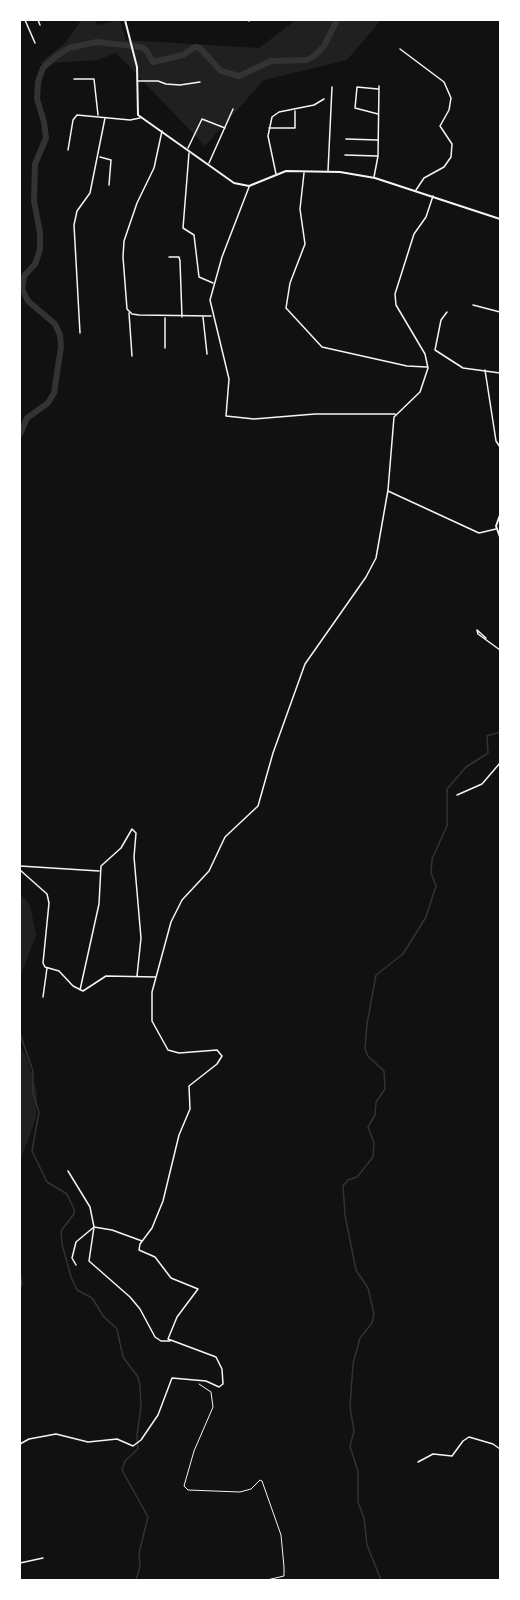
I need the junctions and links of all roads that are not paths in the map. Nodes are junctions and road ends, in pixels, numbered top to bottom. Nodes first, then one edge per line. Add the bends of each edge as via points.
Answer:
1 (25, 20) edge
2 (38, 20) edge
3 (124, 20) edge
4 (40, 25) dead end
5 (35, 43) dead end
6 (400, 49) dead end
7 (74, 79) dead end
8 (137, 81) junction
9 (200, 82) dead end
10 (332, 87) dead end
11 (324, 99) dead end
12 (20, 109) edge
13 (233, 109) dead end
14 (296, 110) junction
15 (380, 114) junction
16 (98, 116) junction
17 (105, 118) junction
18 (141, 118) junction
19 (20, 122) edge
20 (225, 128) junction
21 (268, 128) junction
22 (162, 131) junction
23 (345, 140) dead end
24 (379, 140) junction
25 (68, 150) dead end
26 (189, 150) junction
27 (345, 155) dead end
28 (98, 156) junction
29 (378, 156) junction
30 (209, 164) junction
31 (304, 172) junction
32 (327, 172) junction
33 (276, 175) junction
34 (373, 178) junction
35 (109, 185) dead end
36 (249, 186) junction
37 (416, 190) junction
38 (433, 196) junction
39 (501, 219) edge
40 (169, 257) dead end
41 (214, 283) junction
42 (473, 305) dead end
43 (129, 312) junction
44 (447, 312) dead end
45 (501, 312) edge
46 (212, 316) junction
47 (165, 317) junction
48 (203, 317) junction
49 (182, 318) junction
50 (80, 333) dead end
51 (165, 348) dead end
52 (207, 354) dead end
53 (132, 356) dead end
54 (427, 367) junction
55 (485, 369) junction
56 (501, 373) edge
57 (395, 414) junction
58 (501, 447) edge
59 (388, 490) junction
60 (501, 515) edge
61 (496, 529) junction
62 (501, 537) edge
63 (486, 638) dead end
64 (501, 650) edge
65 (501, 727) edge
66 (501, 735) edge
67 (501, 763) edge
68 (458, 795) dead end
69 (20, 866) edge
70 (20, 870) edge
71 (100, 872) junction
72 (47, 968) junction
73 (137, 976) junction
74 (156, 977) junction
75 (80, 990) junction
76 (43, 997) dead end
77 (68, 1171) dead end
78 (94, 1227) junction
79 (142, 1241) junction
80 (76, 1265) dead end
81 (170, 1341) junction
82 (20, 1444) edge
83 (501, 1449) edge
84 (418, 1462) dead end
85 (43, 1558) dead end
86 (20, 1563) edge

1 - 5 street
2 - 4 street
3 - 8 main road via 135,56
6 - 37 street via 444,82 451,98 440,126 452,144 450,157 444,167 424,178
7 - 16 street via 94,79
8 - 9 street via 180,85
8 - 18 main road via 136,111
10 - 32 street
11 - 14 street
12 - 19 street
13 - 20 street
14 - 21 street via 277,113
14 - 21 street via 294,128
15 - 15 street via 355,108 357,87 379,88
15 - 24 street
16 - 17 street
16 - 25 street via 75,116
17 - 18 street
17 - 28 street
18 - 22 main road
20 - 26 street via 202,119
20 - 30 street
21 - 33 street
22 - 26 main road
22 - 43 street via 154,168 124,241
23 - 24 street
24 - 29 street
26 - 30 main road
26 - 41 street via 183,228 194,235 199,277
27 - 29 street
28 - 35 street via 111,159
28 - 50 street via 90,193 77,211 74,225
29 - 34 street
30 - 36 main road via 234,183
31 - 32 main road
31 - 33 main road
31 - 54 street via 300,209 305,244 290,283 286,308 322,347
32 - 34 main road
33 - 36 main road
34 - 37 main road
36 - 41 street
37 - 38 main road
38 - 39 main road
38 - 54 street via 426,217 414,234 394,297 425,354
40 - 49 street via 179,257 180,261
41 - 46 street
42 - 45 street
43 - 47 street
43 - 53 street
44 - 55 street via 441,320 435,350 463,368
46 - 48 street
46 - 57 street via 228,374 227,417
47 - 49 street
47 - 51 street
48 - 49 street
48 - 52 street
54 - 57 street via 420,392
55 - 56 street
55 - 58 street via 496,441
57 - 59 street
59 - 61 street via 479,533
59 - 74 street via 379,548 371,568 305,664 258,806 225,837 209,871 182,900 171,922
60 - 61 main road
61 - 62 main road
63 - 64 street
65 - 66 street
67 - 68 street via 482,784
69 - 71 street
70 - 72 street via 47,894
71 - 73 street via 132,829 136,833 134,857 141,938
71 - 75 street via 99,904
72 - 75 street via 65,974
72 - 76 street
73 - 74 street
73 - 75 street via 106,976
74 - 79 street via 150,1004 152,1021 168,1050 217,1050 222,1056 189,1086 190,1109 181,1129 163,1201
77 - 78 street via 90,1207
78 - 79 street
78 - 80 street via 76,1242 72,1258
78 - 81 street via 89,1261 130,1297 158,1340
79 - 81 street via 141,1253 156,1257 171,1278 198,1289 177,1317 168,1336
81 - 82 street via 218,1359 223,1385 175,1377 158,1415 133,1446 117,1439 88,1442 56,1434
83 - 84 street via 469,1437 455,1454 434,1454
85 - 86 street

